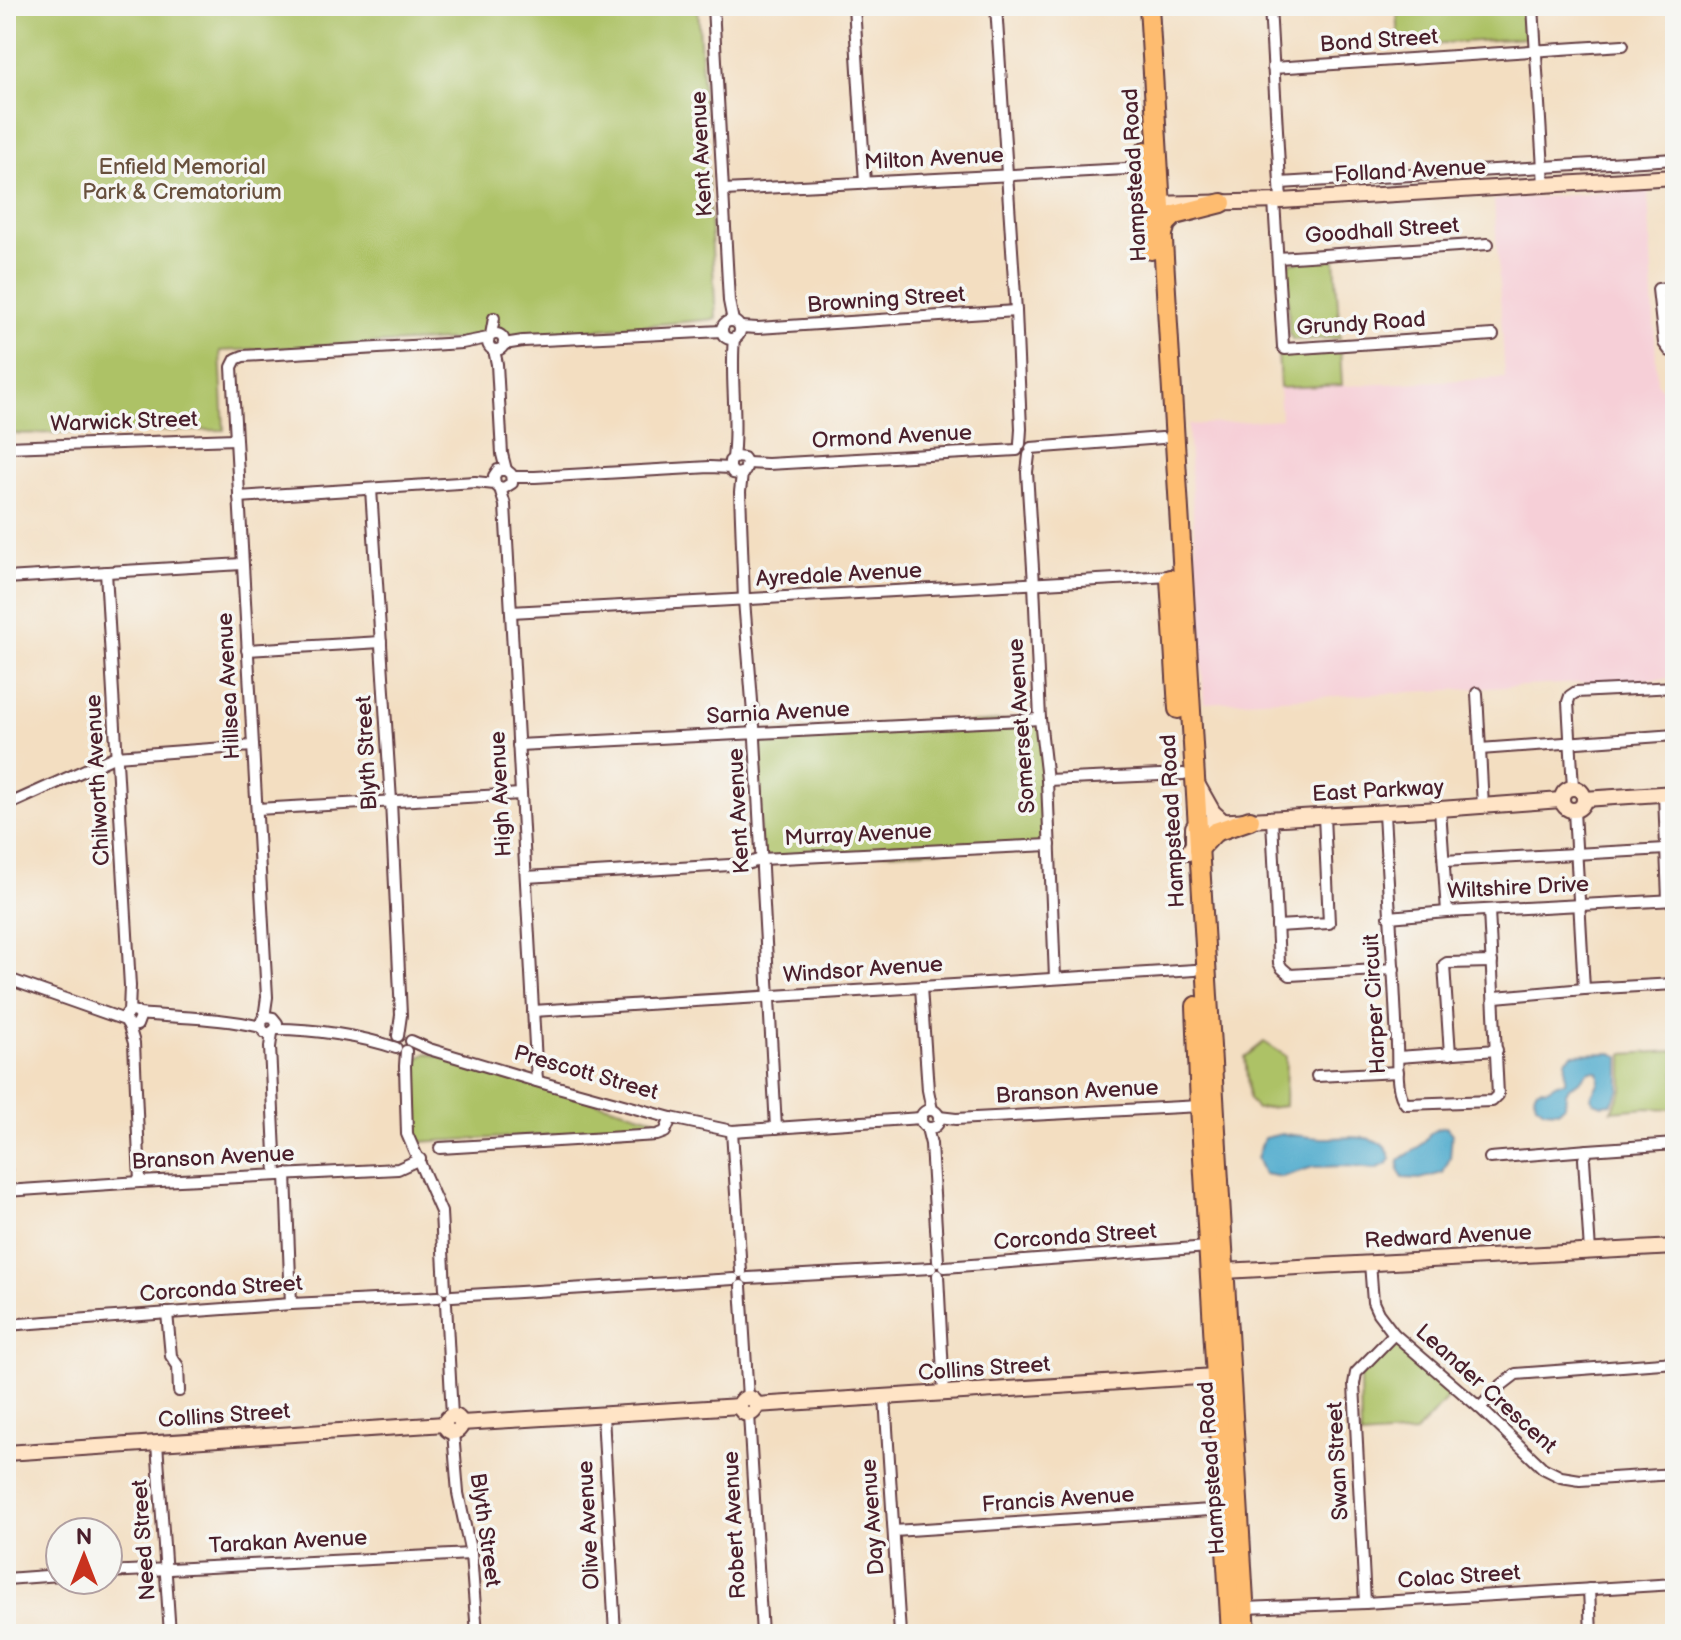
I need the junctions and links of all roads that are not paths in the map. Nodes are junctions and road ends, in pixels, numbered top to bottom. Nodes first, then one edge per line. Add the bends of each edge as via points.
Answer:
1 (713, 6) edge
2 (854, 6) edge
3 (996, 6) edge
4 (1136, 6) edge
5 (1149, 6) edge
6 (1270, 6) edge
7 (1533, 6) edge
8 (1623, 45) dead end
9 (1535, 50) junction
10 (1273, 68) junction
11 (1675, 159) edge
12 (1543, 166) junction
13 (1146, 168) junction
14 (1007, 174) junction
15 (1675, 177) edge
16 (865, 183) junction
17 (1280, 183) junction
18 (1544, 185) junction
19 (724, 190) junction
20 (1277, 201) junction
21 (1222, 203) junction
22 (1155, 205) junction
23 (1163, 234) junction
24 (1488, 244) dead end
25 (1278, 258) junction
26 (1675, 287) edge
27 (1016, 311) junction
28 (731, 330) junction
29 (1493, 335) dead end
30 (496, 342) junction
31 (1675, 352) edge
32 (232, 374) joint
33 (1168, 437) junction
34 (235, 439) junction
35 (9, 446) edge
36 (1024, 449) junction
37 (738, 465) junction
38 (503, 479) junction
39 (371, 489) junction
40 (239, 497) junction
41 (242, 564) junction
42 (106, 572) junction
43 (1176, 575) junction
44 (6, 578) edge
45 (1034, 584) junction
46 (744, 600) junction
47 (511, 612) junction
48 (381, 642) junction
49 (247, 650) junction
50 (1675, 687) edge
51 (1477, 693) dead end
52 (1040, 719) junction
53 (755, 734) junction
54 (1675, 735) edge
55 (1570, 742) junction
56 (518, 745) junction
57 (252, 746) junction
58 (1480, 749) junction
59 (116, 756) junction
60 (1190, 775) junction
61 (1047, 780) junction
62 (1573, 788) junction
63 (521, 794) junction
64 (1670, 794) edge
65 (1584, 799) junction
66 (1561, 800) junction
67 (391, 801) junction
68 (6, 803) edge
69 (1483, 806) junction
70 (257, 809) junction
71 (1440, 809) junction
72 (1574, 811) junction
73 (1384, 813) junction
74 (1324, 816) junction
75 (1272, 819) junction
76 (1250, 820) junction
77 (1224, 822) junction
78 (1197, 823) junction
79 (1050, 845) junction
80 (1666, 849) junction
81 (1193, 851) junction
82 (1577, 855) junction
83 (761, 859) junction
84 (1444, 861) junction
85 (526, 877) junction
86 (1672, 900) edge
87 (1578, 904) junction
88 (1489, 910) junction
89 (1447, 912) junction
90 (1389, 917) junction
91 (1277, 926) junction
92 (1492, 962) junction
93 (1394, 969) junction
94 (1195, 970) junction
95 (1055, 978) junction
96 (6, 981) edge
97 (1675, 984) edge
98 (921, 987) junction
99 (1584, 989) junction
100 (768, 996) junction
101 (1495, 997) junction
102 (533, 1011) junction
103 (132, 1018) junction
104 (269, 1025) junction
105 (403, 1044) junction
106 (1497, 1050) junction
107 (1450, 1054) junction
108 (1398, 1057) junction
109 (1398, 1072) junction
110 (1317, 1076) dead end
111 (537, 1081) junction
112 (1208, 1106) junction
113 (671, 1118) junction
114 (930, 1120) junction
115 (776, 1128) junction
116 (732, 1131) junction
117 (1675, 1144) edge
118 (440, 1148) dead end
119 (1588, 1150) junction
120 (1490, 1158) dead end
121 (420, 1159) junction
122 (6, 1167) edge
123 (281, 1175) junction
124 (140, 1182) junction
125 (7, 1191) edge
126 (1215, 1247) junction
127 (1675, 1247) edge
128 (1590, 1252) junction
129 (1370, 1263) junction
130 (938, 1268) junction
131 (1217, 1272) junction
132 (741, 1279) junction
133 (445, 1296) junction
134 (291, 1304) junction
135 (167, 1313) junction
136 (6, 1325) edge
137 (1394, 1334) junction
138 (1675, 1362) edge
139 (1223, 1376) junction
140 (179, 1391) dead end
141 (944, 1393) junction
142 (885, 1397) junction
143 (748, 1406) junction
144 (1480, 1408) junction
145 (603, 1415) junction
146 (453, 1424) junction
147 (157, 1443) junction
148 (6, 1453) edge
149 (1675, 1474) edge
150 (1232, 1509) junction
151 (894, 1531) junction
152 (471, 1554) junction
153 (165, 1568) junction
154 (124, 1571) edge
155 (44, 1576) edge
156 (6, 1579) edge
157 (1675, 1584) edge
158 (1589, 1589) junction
159 (1365, 1603) junction
160 (1237, 1608) junction
161 (170, 1634) edge
162 (477, 1634) edge
163 (615, 1634) edge
164 (762, 1634) edge
165 (900, 1634) edge
166 (1231, 1634) edge
167 (1246, 1634) edge
168 (1591, 1634) edge

1 - 19 street, Kent Avenue
2 - 16 street
3 - 14 street, Somerset Avenue
4 - 13 highway, Hampstead Road
5 - 22 highway, Hampstead Road
6 - 10 street, Grundy Road
7 - 9 street
8 - 9 street, Bond Street
9 - 10 street, Bond Street
9 - 12 street
10 - 17 street, Grundy Road
11 - 12 street, Folland Avenue
12 - 17 street, Folland Avenue
12 - 18 street
13 - 14 street, Milton Avenue
13 - 22 highway, Hampstead Road
14 - 16 street, Milton Avenue
14 - 27 street, Somerset Avenue
15 - 18 street, Folland Avenue
16 - 19 street, Milton Avenue
17 - 20 street, Grundy Road
18 - 20 street, Folland Avenue
19 - 28 street, Kent Avenue
20 - 21 street, Folland Avenue
20 - 25 street, Grundy Road
21 - 22 street, Folland Avenue
21 - 23 highway via 1175,215
22 - 23 highway, Hampstead Road
22 - 33 highway, Hampstead Road
23 - 33 highway, Hampstead Road
24 - 25 street, Goodhall Street
25 - 29 street, Grundy Road via 1285,349
26 - 31 street via 1658,289 1664,343
27 - 28 street, Browning Street
27 - 36 street, Somerset Avenue
28 - 30 street, Browning Street
28 - 37 street, Kent Avenue
30 - 32 street, Browning Street via 243,356 236,359
30 - 38 street, High Avenue
32 - 34 street, Hillsea Avenue
33 - 36 street, Ormond Avenue
33 - 43 highway, Hampstead Road
34 - 35 street, Warwick Street
34 - 40 street, Hillsea Avenue
36 - 37 street, Ormond Avenue
36 - 45 street, Somerset Avenue
37 - 38 street, Ormond Avenue
37 - 46 street, Kent Avenue
38 - 39 street, Ormond Avenue
38 - 47 street, High Avenue
39 - 40 street, Ormond Avenue
39 - 48 street, Blyth Street
40 - 41 street, Hillsea Avenue
41 - 42 street
41 - 49 street, Hillsea Avenue
42 - 44 street
42 - 59 street, Chilworth Avenue
43 - 45 street, Ayredale Avenue
43 - 60 highway, Hampstead Road
45 - 46 street, Ayredale Avenue
45 - 52 street, Somerset Avenue
46 - 47 street, Ayredale Avenue
46 - 53 street, Kent Avenue
47 - 56 street, High Avenue
48 - 49 street
48 - 67 street, Blyth Street
49 - 57 street, Hillsea Avenue
50 - 55 street via 1576,692 1568,702
51 - 58 street
52 - 53 street, Sarnia Avenue
52 - 61 street, Somerset Avenue
53 - 56 street, Sarnia Avenue
53 - 83 street, Kent Avenue
54 - 55 street
55 - 58 street
55 - 62 street
56 - 63 street, High Avenue
57 - 59 street
57 - 70 street, Hillsea Avenue
58 - 69 street
59 - 68 street
59 - 103 street, Chilworth Avenue
60 - 61 street
60 - 77 street
60 - 78 highway, Hampstead Road
60 - 81 highway, Hampstead Road
61 - 79 street, Somerset Avenue
62 - 65 street
62 - 66 street
63 - 67 street
63 - 85 street, High Avenue
64 - 65 street
64 - 80 street
65 - 72 street
66 - 69 street, East Parkway
66 - 72 street
67 - 70 street
67 - 105 street, Blyth Street
69 - 71 street, East Parkway
70 - 104 street, Hillsea Avenue
71 - 73 street, East Parkway
71 - 84 street
72 - 82 street
73 - 74 street, East Parkway
73 - 90 street, Harper Circuit
74 - 75 street, East Parkway
74 - 91 street via 1329,923
75 - 76 street, East Parkway
75 - 91 street
76 - 77 street, East Parkway
76 - 81 highway via 1215,832
77 - 78 street, East Parkway
78 - 81 highway, Hampstead Road
79 - 83 street, Murray Avenue
79 - 95 street, Somerset Avenue
80 - 82 street
80 - 86 street
81 - 94 highway, Hampstead Road
81 - 112 highway, Hampstead Road
82 - 84 street
82 - 87 street
83 - 85 street, Murray Avenue
83 - 100 street, Kent Avenue
84 - 89 street
85 - 102 street, High Avenue
86 - 87 street, Wiltshire Drive
87 - 88 street, Wiltshire Drive
87 - 99 street
88 - 89 street, Wiltshire Drive
88 - 92 street, Harper Circuit
89 - 90 street, Wiltshire Drive
90 - 93 street, Harper Circuit
91 - 93 street via 1279,963 1290,975
92 - 101 street, Harper Circuit
92 - 107 street via 1444,965
93 - 108 street, Harper Circuit
94 - 95 street, Windsor Avenue
94 - 112 highway, Hampstead Road
95 - 98 street, Windsor Avenue
96 - 103 street, Prescott Street via 104,1014
97 - 99 street
98 - 100 street, Windsor Avenue
98 - 114 street
99 - 101 street
100 - 102 street, Windsor Avenue
100 - 115 street, Kent Avenue
101 - 106 street, Harper Circuit
102 - 111 street, High Avenue
103 - 104 street, Prescott Street via 199,1017
103 - 124 street, Chilworth Avenue
104 - 105 street, Prescott Street
104 - 123 street, Hillsea Avenue
105 - 111 street, Prescott Street
105 - 121 street, Blyth Street via 407,1134
106 - 107 street
106 - 109 street, Harper Circuit via 1498,1095 1492,1101 1406,1104
107 - 108 street
108 - 109 street, Harper Circuit
109 - 110 street
111 - 113 street, Prescott Street
112 - 114 street, Branson Avenue
112 - 126 highway, Hampstead Road
113 - 116 street, Prescott Street
113 - 118 street via 665,1132 657,1135
114 - 115 street, Branson Avenue
114 - 130 street
115 - 116 street, Branson Avenue
116 - 132 street, Robert Avenue
117 - 119 street
119 - 120 street
119 - 128 street via 1584,1159
121 - 123 street, Branson Avenue via 398,1169
121 - 133 street, Blyth Street via 441,1212
122 - 125 street
123 - 124 street, Branson Avenue
123 - 134 street, Hillsea Avenue
124 - 125 street, Branson Avenue
126 - 130 street, Corconda Street
126 - 131 highway, Hampstead Road
127 - 128 street, Redward Avenue
128 - 129 street, Redward Avenue
129 - 131 street, Redward Avenue
129 - 137 street, Leander Crescent via 1373,1302
130 - 132 street, Corconda Street
130 - 141 street
131 - 139 highway, Hampstead Road
132 - 133 street, Corconda Street
132 - 143 street, Robert Avenue
133 - 134 street, Corconda Street
133 - 146 street, Blyth Street
134 - 135 street, Corconda Street
135 - 136 street, Corconda Street
135 - 140 street
137 - 144 street, Leander Crescent
137 - 159 street, Swan Street via 1356,1373 1354,1384
138 - 144 street via 1516,1374
139 - 141 street, Collins Street
139 - 150 highway, Hampstead Road
141 - 142 street, Collins Street
142 - 143 street, Collins Street
142 - 151 street, Day Avenue
143 - 145 street, Collins Street
143 - 164 street, Robert Avenue
144 - 149 street, Leander Crescent via 1543,1468 1561,1477
145 - 146 street, Collins Street
145 - 163 street, Olive Avenue
146 - 147 street, Collins Street
146 - 152 street, Blyth Street via 458,1493
147 - 148 street, Collins Street
147 - 153 street, Need Street
150 - 151 street, Francis Avenue
150 - 160 highway, Hampstead Road
151 - 165 street, Day Avenue
152 - 153 street, Tarakan Avenue
152 - 162 street, Blyth Street
153 - 154 street, Tarakan Avenue
153 - 161 street, Need Street
155 - 156 street
157 - 158 street, Colac Street
158 - 159 street, Colac Street
158 - 168 street
159 - 160 street, Colac Street
160 - 166 highway, Hampstead Road
160 - 167 highway, Hampstead Road

